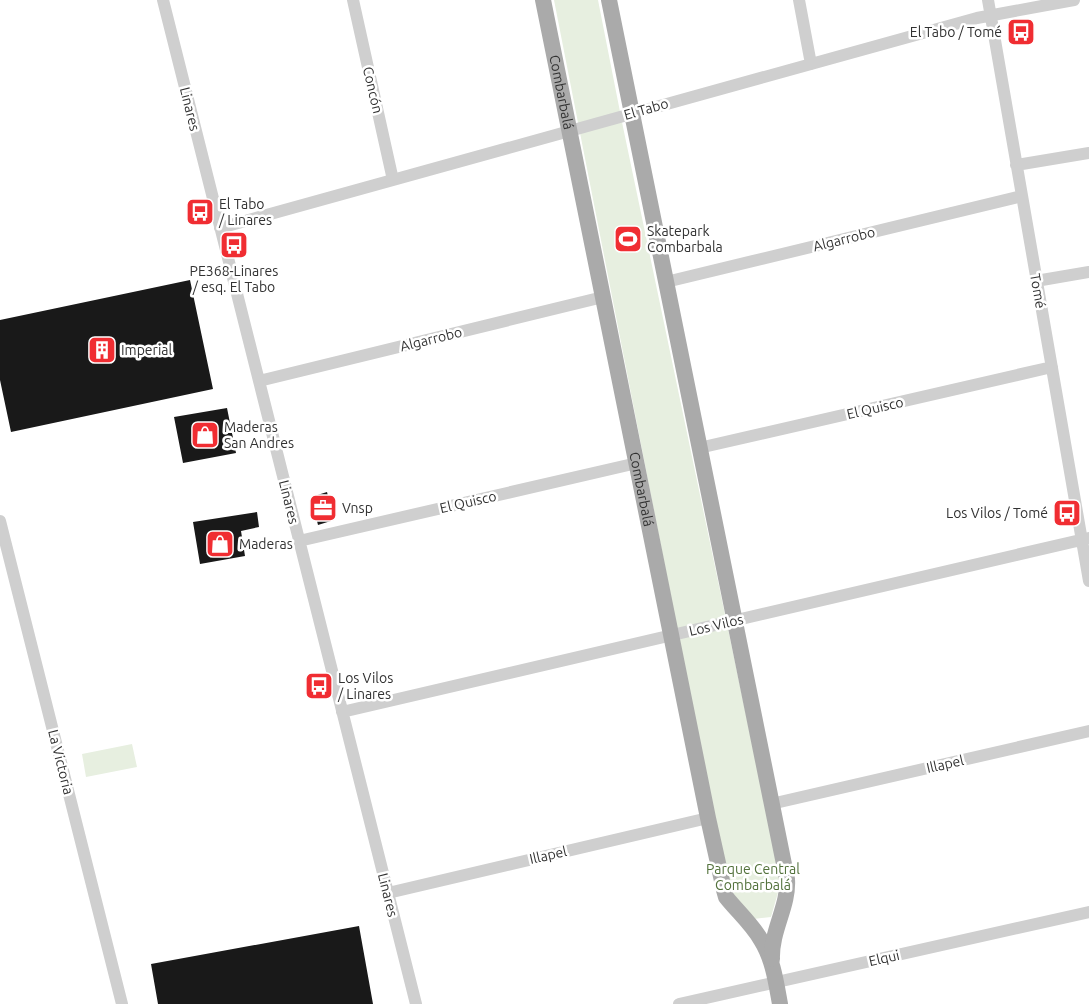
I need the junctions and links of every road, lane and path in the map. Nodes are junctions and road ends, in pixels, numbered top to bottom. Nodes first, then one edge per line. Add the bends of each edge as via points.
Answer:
1 (162, 0) edge
2 (353, 0) edge
3 (543, 0) edge
4 (609, 0) edge
5 (799, 0) edge
6 (988, 0) edge
7 (1074, 0) edge
8 (990, 15) junction
9 (811, 64) junction
10 (632, 113) junction
11 (570, 131) junction
12 (1089, 153) edge
13 (1016, 165) junction
14 (394, 180) junction
15 (1022, 196) junction
16 (220, 228) junction
17 (1089, 272) edge
18 (1036, 281) junction
19 (666, 282) junction
20 (603, 297) junction
21 (1052, 367) junction
22 (259, 381) junction
23 (699, 448) junction
24 (636, 463) junction
25 (0, 521) edge
26 (1085, 539) edge
27 (299, 541) junction
28 (3, 545) edge
29 (1089, 581) edge
30 (734, 620) junction
31 (671, 635) junction
32 (342, 712) junction
33 (1089, 731) edge
34 (771, 804) junction
35 (708, 818) junction
36 (388, 893) junction
37 (1089, 912) edge
38 (780, 916) junction
39 (749, 924) junction
40 (772, 964) junction
41 (776, 982) junction
42 (122, 1004) edge
43 (416, 1004) edge
44 (679, 1004) edge
45 (780, 1004) edge

1 - 16 street, Linares
2 - 14 street, Concón
3 - 11 main road, Combarbalá
4 - 10 main road, Combarbalá
5 - 9 street
6 - 8 street, Tomé
7 - 8 street, El Tabo
8 - 9 street, El Tabo
8 - 13 street, Tomé
9 - 10 street, El Tabo
10 - 11 street, El Tabo
10 - 19 main road, Combarbalá
11 - 14 street, El Tabo
11 - 20 main road, Combarbalá
12 - 13 street
13 - 15 street, Tomé
14 - 16 street, El Tabo
15 - 18 street, Tomé
15 - 19 street, Algarrobo
16 - 22 street, Linares
17 - 18 street
18 - 21 street, Tomé
19 - 23 main road, Combarbalá
20 - 22 street, Algarrobo
20 - 24 main road, Combarbalá
21 - 23 street, El Quisco
21 - 26 street, Tomé
22 - 27 street, Linares
23 - 30 main road, Combarbalá
24 - 27 street, El Quisco
24 - 31 main road, Combarbalá
25 - 28 street, La Victoria
26 - 29 street, Tomé
26 - 30 street, Los Vilos
27 - 32 street, Linares
28 - 42 street, La Victoria
30 - 31 street, Los Vilos
30 - 34 main road, Combarbalá
31 - 32 street, Los Vilos
31 - 35 main road, Combarbalá
32 - 36 street, Linares
33 - 34 street, Illapel
34 - 38 main road, Combarbalá via 787,879
35 - 36 street, Illapel
35 - 39 main road, Combarbalá via 726,896
36 - 43 street, Linares
37 - 41 street, Elqui
38 - 39 main road via 764,925
38 - 40 main road, Combarbalá via 773,938
39 - 40 main road, Combarbalá via 762,941
40 - 41 main road, Combarbalá
41 - 44 street, Elqui
41 - 45 main road, Combarbalá

